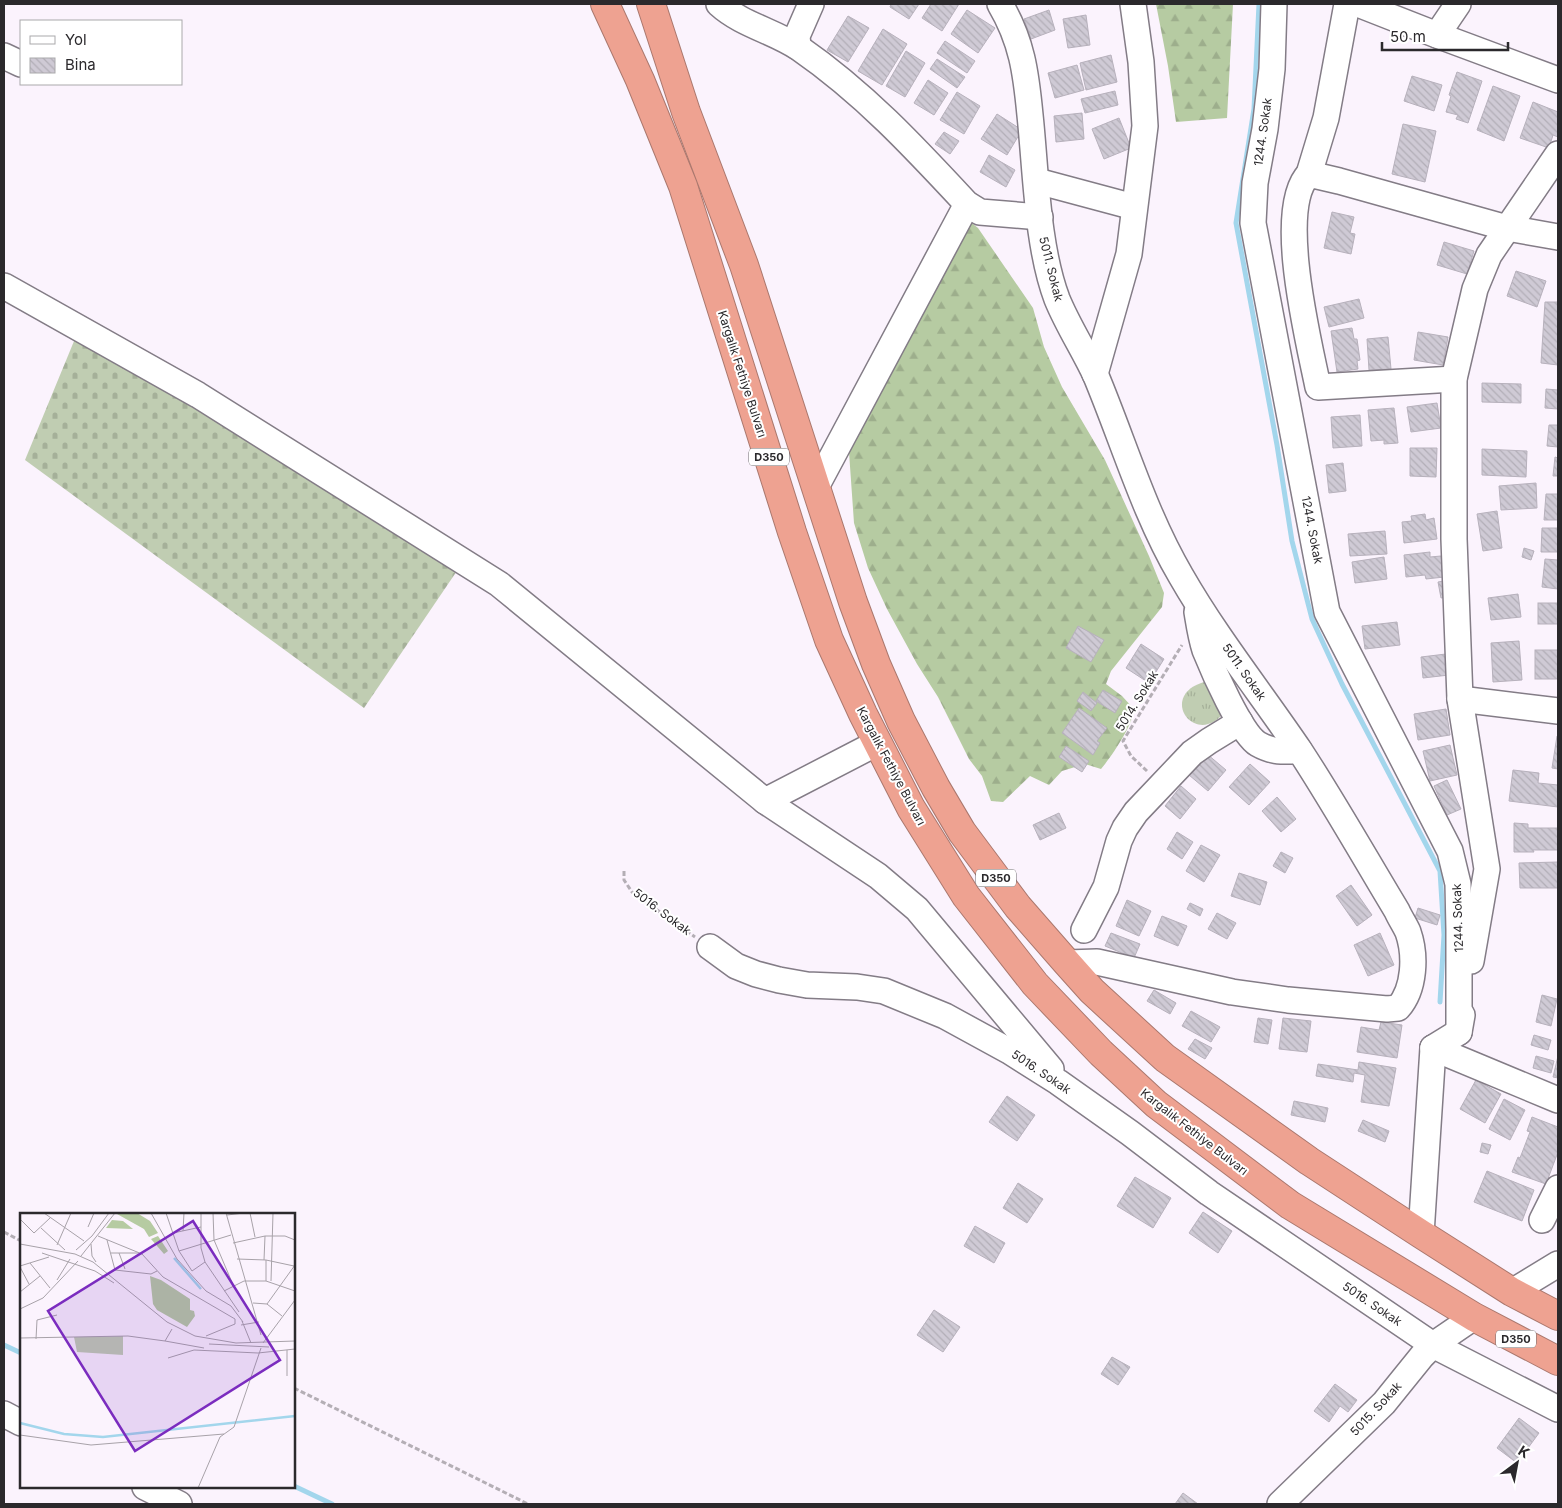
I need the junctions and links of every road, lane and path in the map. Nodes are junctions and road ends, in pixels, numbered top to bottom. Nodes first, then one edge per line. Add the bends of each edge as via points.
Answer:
1 (605, 4) edge
2 (651, 4) edge
3 (719, 4) edge
4 (812, 4) edge
5 (1000, 4) edge
6 (1133, 4) edge
7 (1274, 4) edge
8 (1347, 4) edge
9 (1358, 4) edge
10 (1458, 4) edge
11 (1437, 35) junction
12 (798, 47) junction
13 (4, 56) edge
14 (20, 64) edge
15 (1558, 80) edge
16 (1326, 118) junction
17 (1558, 154) edge
18 (1309, 174) junction
19 (1037, 181) junction
20 (1339, 181) junction
21 (967, 204) junction
22 (1134, 207) junction
23 (1040, 217) junction
24 (1507, 228) junction
25 (1558, 238) edge
26 (4, 286) edge
27 (1095, 374) junction
28 (1454, 379) junction
29 (816, 487) junction
30 (1197, 609) junction
31 (1460, 699) junction
32 (1558, 711) edge
33 (1240, 722) junction
34 (878, 743) junction
35 (1299, 750) junction
36 (1162, 785) junction
37 (766, 801) junction
38 (624, 871) dead end
39 (1084, 930) dead end
40 (710, 947) joint
41 (1067, 963) junction
42 (1459, 1032) junction
43 (1433, 1048) junction
44 (1070, 1091) junction
45 (1558, 1100) edge
46 (1558, 1188) edge
47 (1542, 1220) dead end
48 (4, 1232) edge
49 (1421, 1234) junction
50 (20, 1240) edge
51 (1558, 1264) edge
52 (1512, 1292) junction
53 (1558, 1316) edge
54 (1474, 1317) junction
55 (1434, 1345) junction
56 (1558, 1361) edge
57 (295, 1388) edge
58 (1558, 1409) edge
59 (4, 1414) edge
60 (20, 1422) edge
61 (147, 1488) edge
62 (179, 1504) edge
63 (528, 1504) edge
64 (1280, 1504) edge

1 - 34 highway, Kargalık Fethiye Bulvarı / D350 via 683,186 829,640
2 - 29 highway, D350 via 686,112 744,265
3 - 12 street
4 - 12 street via 797,36
5 - 19 street, 5011. Sokak via 1023,57
6 - 22 street via 1145,126
7 - 42 street, 1244. Sokak via 1272,69 1255,183 1253,223 1328,612 1450,852 1458,884
8 - 16 street
9 - 11 street
10 - 11 street
11 - 15 street
12 - 21 street via 874,107
13 - 14 street
16 - 18 street
16 - 20 street
17 - 24 street
18 - 20 street
18 - 28 street via 1298,192 1294,209 1298,288 1318,387
19 - 22 street
19 - 23 street, 5011. Sokak
20 - 24 street
21 - 23 street via 980,212
21 - 29 street
22 - 27 street via 1129,254
23 - 27 street, 5011. Sokak via 1057,298
24 - 25 street
24 - 28 street via 1489,255 1475,289
26 - 37 street via 198,395 499,584
27 - 30 street, 5011. Sokak via 1146,506
28 - 31 street via 1454,539
29 - 41 highway, D350 via 852,602 876,664 936,788 962,832 1018,907
30 - 33 street via 1205,649
30 - 35 street, 5011. Sokak
30 - 36 path, 5014. Sokak via 1123,740 1131,756
31 - 32 street
31 - 42 street via 1487,869
33 - 35 street via 1256,743 1268,749 1282,752
33 - 36 street via 1192,753
34 - 37 street
34 - 54 highway, Kargalık Fethiye Bulvarı / D350 via 911,808 966,896 1035,984 1101,1053 1156,1104 1290,1205
35 - 41 street, 5011. Sokak via 1408,932 1412,970 1405,1000 1398,1008 1288,1000 1232,992 1097,962
36 - 39 street via 1125,828 1106,887
37 - 44 street via 878,876 917,909
38 - 40 path, 5016. Sokak via 624,880 632,892
40 - 44 street, 5016. Sokak via 736,966 763,976 807,985 884,991 907,999 1009,1050
41 - 49 highway, D350 via 1092,991 1165,1058 1309,1161
42 - 43 street
43 - 45 street
43 - 49 street
44 - 55 street, 5016. Sokak via 1209,1193
46 - 47 street
48 - 50 path
49 - 52 highway, D350
51 - 52 street
52 - 53 highway, D350
54 - 55 street, 5015. Sokak
54 - 56 highway, D350
55 - 58 street, 5016. Sokak
55 - 64 street, 5015. Sokak via 1384,1404
57 - 63 path
59 - 60 street
61 - 62 street

